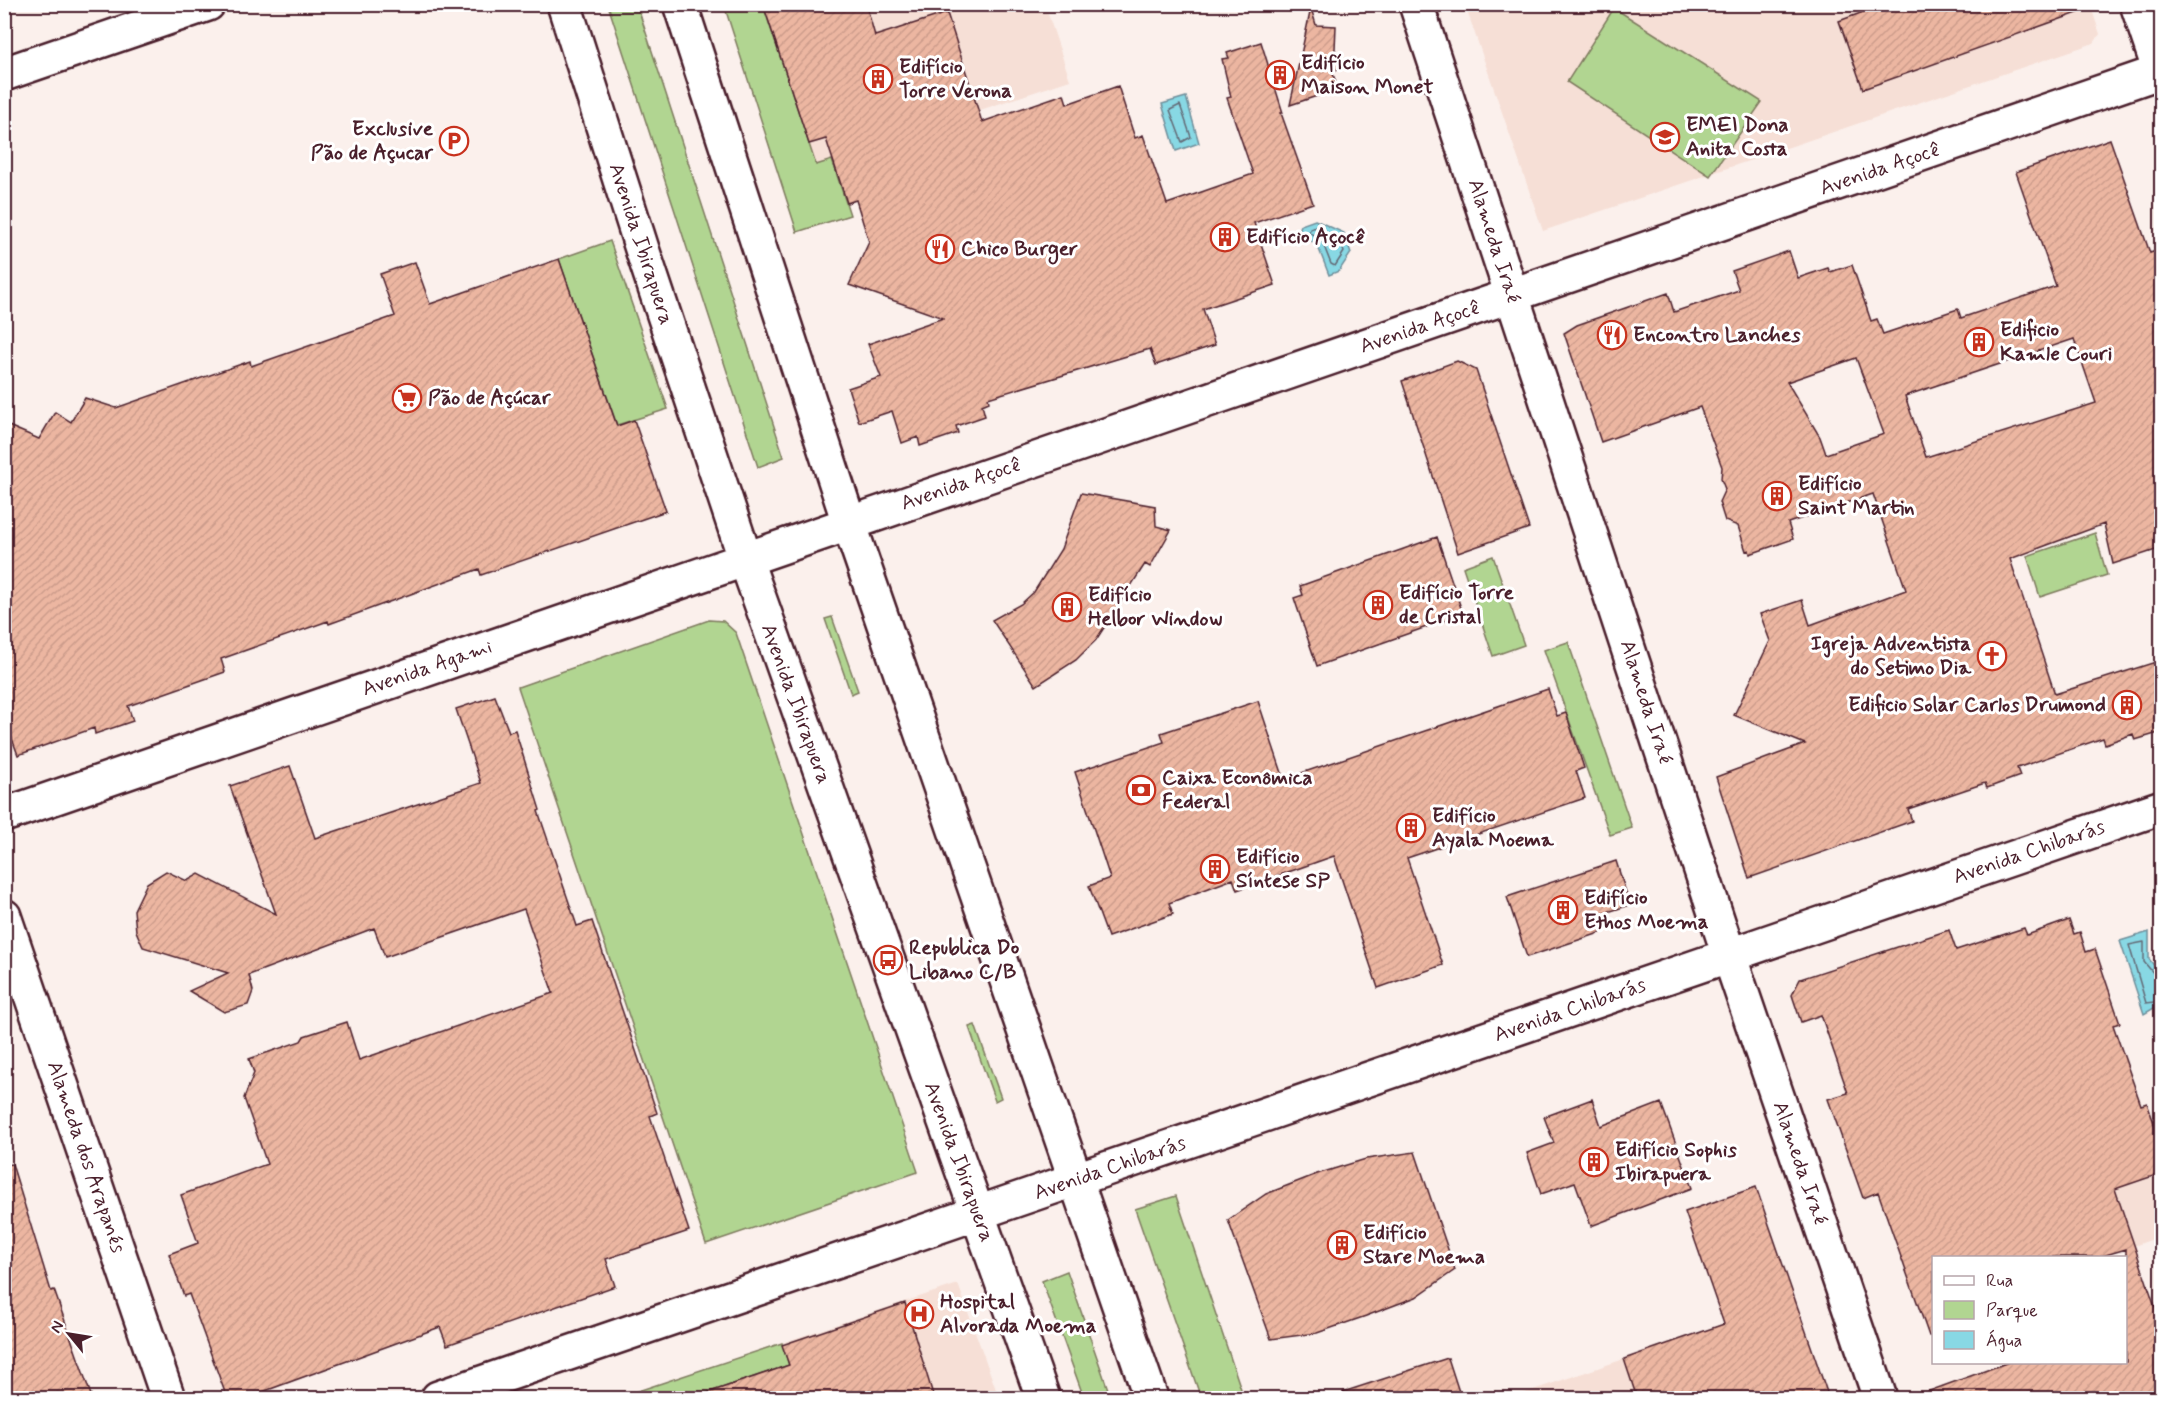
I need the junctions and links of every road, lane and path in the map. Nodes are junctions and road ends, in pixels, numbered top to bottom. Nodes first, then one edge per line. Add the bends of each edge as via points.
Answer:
1 (208, 4) edge
2 (564, 4) edge
3 (680, 4) edge
4 (1416, 4) edge
5 (2137, 4) edge
6 (4, 74) edge
7 (2161, 74) edge
8 (1512, 295) junction
9 (849, 523) junction
10 (745, 558) junction
11 (2162, 807) edge
12 (4, 815) edge
13 (4, 916) edge
14 (1730, 955) junction
15 (1076, 1181) junction
16 (977, 1212) junction
17 (168, 1398) edge
18 (438, 1398) edge
19 (1043, 1398) edge
20 (1150, 1398) edge
21 (1880, 1398) edge

1 - 6 street
2 - 10 street, Avenida Ibirapuera
3 - 9 street
4 - 8 street, Alameda Iraé
5 - 7 street
7 - 8 street, Avenida Açocê
8 - 9 street, Avenida Açocê
8 - 14 street, Alameda Iraé
9 - 10 street, Avenida Agami
9 - 15 street
10 - 12 street, Avenida Agami
10 - 16 street, Avenida Ibirapuera
11 - 14 street, Avenida Chibarás
13 - 17 street, Alameda dos Arapanés
14 - 15 street, Avenida Chibarás
14 - 21 street, Alameda Iraé
15 - 16 street, Avenida Chibarás
15 - 20 street
16 - 18 street, Avenida Chibarás
16 - 19 street, Avenida Ibirapuera

